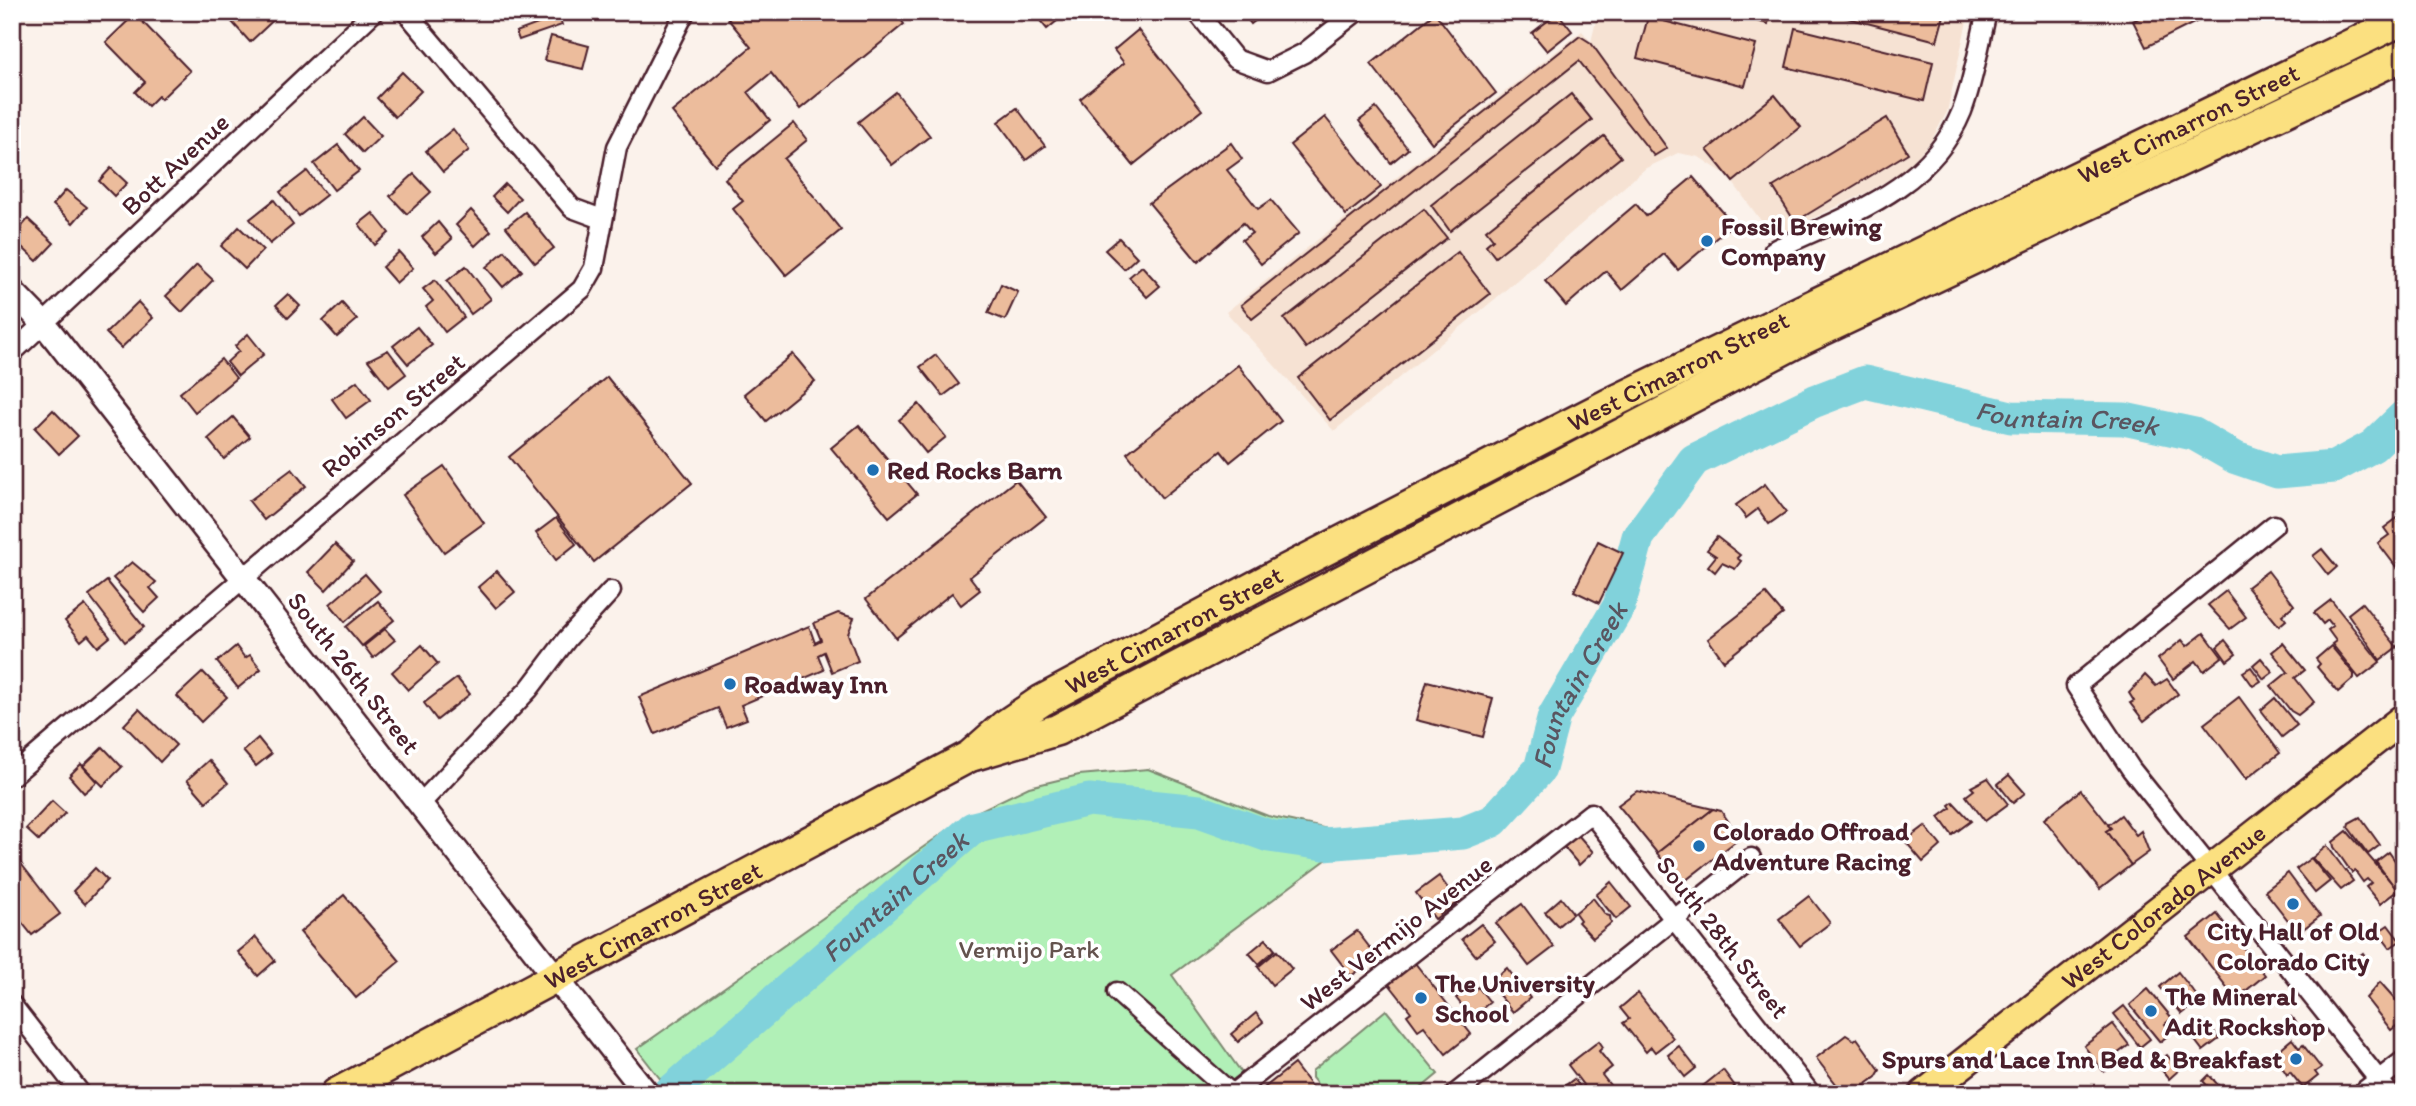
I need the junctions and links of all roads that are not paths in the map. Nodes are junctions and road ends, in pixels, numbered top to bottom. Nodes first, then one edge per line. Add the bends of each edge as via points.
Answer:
1 (374, 12) edge
2 (406, 12) edge
3 (685, 12) edge
4 (1197, 12) edge
5 (1356, 12) edge
6 (1987, 12) edge
7 (2404, 19) edge
8 (2404, 55) edge
9 (602, 219) junction
10 (1774, 250) dead end
11 (12, 290) edge
12 (44, 324) junction
13 (12, 353) edge
14 (2274, 525) dead end
15 (244, 577) junction
16 (611, 591) dead end
17 (2404, 718) edge
18 (970, 756) junction
19 (12, 776) edge
20 (421, 803) junction
21 (1591, 813) joint
22 (1751, 858) dead end
23 (2213, 869) junction
24 (1677, 919) junction
25 (557, 978) junction
26 (1117, 992) dead end
27 (12, 1005) edge
28 (2404, 1060) edge
29 (2379, 1079) junction
30 (640, 1086) edge
31 (81, 1094) edge
32 (336, 1094) edge
33 (1232, 1094) edge
34 (1455, 1094) edge
35 (1811, 1094) edge
36 (1924, 1094) edge
37 (2360, 1094) edge
38 (2390, 1094) edge

1 - 12 street, Bott Avenue
2 - 9 street via 572,208
3 - 9 street, Robinson Street via 617,147
4 - 5 street via 1235,59 1268,71 1304,53
6 - 10 street via 1963,109 1937,155 1889,194
7 - 18 highway, West Cimarron Street via 1620,399 1041,701
8 - 18 highway, West Cimarron Street via 1801,340 1057,730
9 - 15 street, Robinson Street via 594,268 582,289
11 - 12 street, South 26th Street
12 - 13 street, Bott Avenue
12 - 15 street, South 26th Street
14 - 23 street via 2076,686 2131,769
15 - 19 street, Robinson Street
15 - 20 street, South 26th Street
16 - 20 street via 529,689
17 - 23 main road, West Colorado Avenue
18 - 25 highway, West Cimarron Street
20 - 25 street, South 26th Street
21 - 24 street, South 28th Street
21 - 33 street, West Vermijo Avenue
22 - 24 street
23 - 29 street
23 - 36 main road, West Colorado Avenue
24 - 34 street
24 - 35 street, South 28th Street
25 - 30 street, South 26th Street
25 - 32 highway, West Cimarron Street
26 - 33 street
27 - 31 street
28 - 29 street
29 - 37 street
29 - 38 street

